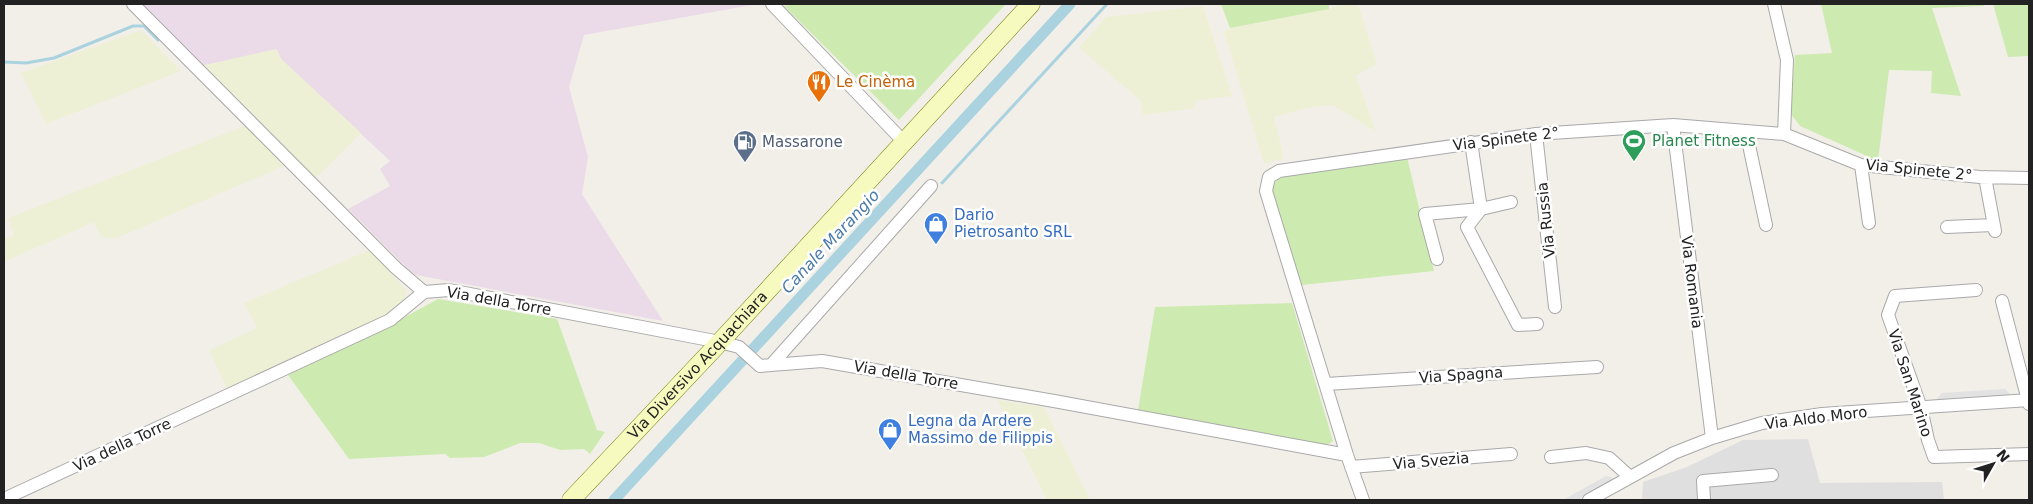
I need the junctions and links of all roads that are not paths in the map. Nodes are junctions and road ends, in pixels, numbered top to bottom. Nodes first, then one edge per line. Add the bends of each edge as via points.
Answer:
1 (133, 4) edge
2 (772, 4) edge
3 (1031, 4) edge
4 (1774, 4) edge
5 (1673, 125) junction
6 (1746, 131) junction
7 (1536, 134) junction
8 (1784, 134) junction
9 (904, 142) junction
10 (1471, 142) junction
11 (1862, 165) junction
12 (1985, 177) junction
13 (2029, 178) edge
14 (931, 186) dead end
15 (1511, 202) dead end
16 (1481, 210) junction
17 (1869, 223) dead end
18 (1766, 225) dead end
19 (1946, 227) dead end
20 (1436, 259) dead end
21 (1976, 290) dead end
22 (424, 292) junction
23 (2002, 301) dead end
24 (1555, 306) dead end
25 (1537, 324) dead end
26 (720, 342) junction
27 (766, 365) junction
28 (1597, 367) dead end
29 (1326, 384) junction
30 (2029, 401) edge
31 (1921, 408) junction
32 (1712, 438) junction
33 (1347, 454) junction
34 (1510, 454) dead end
35 (2029, 454) edge
36 (1551, 457) dead end
37 (1351, 467) junction
38 (1772, 475) dead end
39 (1630, 478) junction
40 (4, 499) edge
41 (571, 500) edge
42 (1363, 500) edge
43 (1589, 500) edge
44 (1704, 500) edge

1 - 22 street via 396,268
2 - 9 street
3 - 9 main road, Via Diversivo Acquachiara
4 - 8 street via 1788,60
5 - 6 street, Via Spinete 2°
5 - 7 street, Via Spinete 2°
5 - 32 street, Via Romania
6 - 8 street, Via Spinete 2°
6 - 18 street
7 - 10 street, Via Spinete 2°
7 - 24 street, Via Russia
8 - 11 street, Via Spinete 2°
9 - 26 main road, Via Diversivo Acquachiara
10 - 16 street
10 - 29 street, Via Spinete 2° via 1279,170 1269,177 1266,191
11 - 12 street, Via Spinete 2°
11 - 17 street
12 - 13 street, Via Spinete 2°
12 - 19 street via 1994,228
14 - 27 street
15 - 16 street
16 - 20 street via 1425,214
16 - 25 street via 1467,226 1518,325
21 - 31 street, Via San Marino via 1895,296 1888,315
22 - 26 street, Via della Torre via 449,290
22 - 40 street, Via della Torre via 390,320
23 - 30 street
26 - 27 street, Via della Torre via 739,348
26 - 41 main road, Via Diversivo Acquachiara
27 - 33 street, Via della Torre via 822,361
28 - 29 street, Via Spagna
29 - 33 street, Via Spinete 2°
30 - 31 street, Via Aldo Moro
31 - 32 street, Via Aldo Moro via 1822,414 1762,423
31 - 35 street, Via San Marino via 1934,457
32 - 39 street, Via Aldo Moro via 1674,453
33 - 37 street
34 - 37 street, Via Svezia
36 - 39 street via 1586,453 1609,458
37 - 42 street
38 - 44 street via 1702,482
39 - 43 street, Via Aldo Moro

